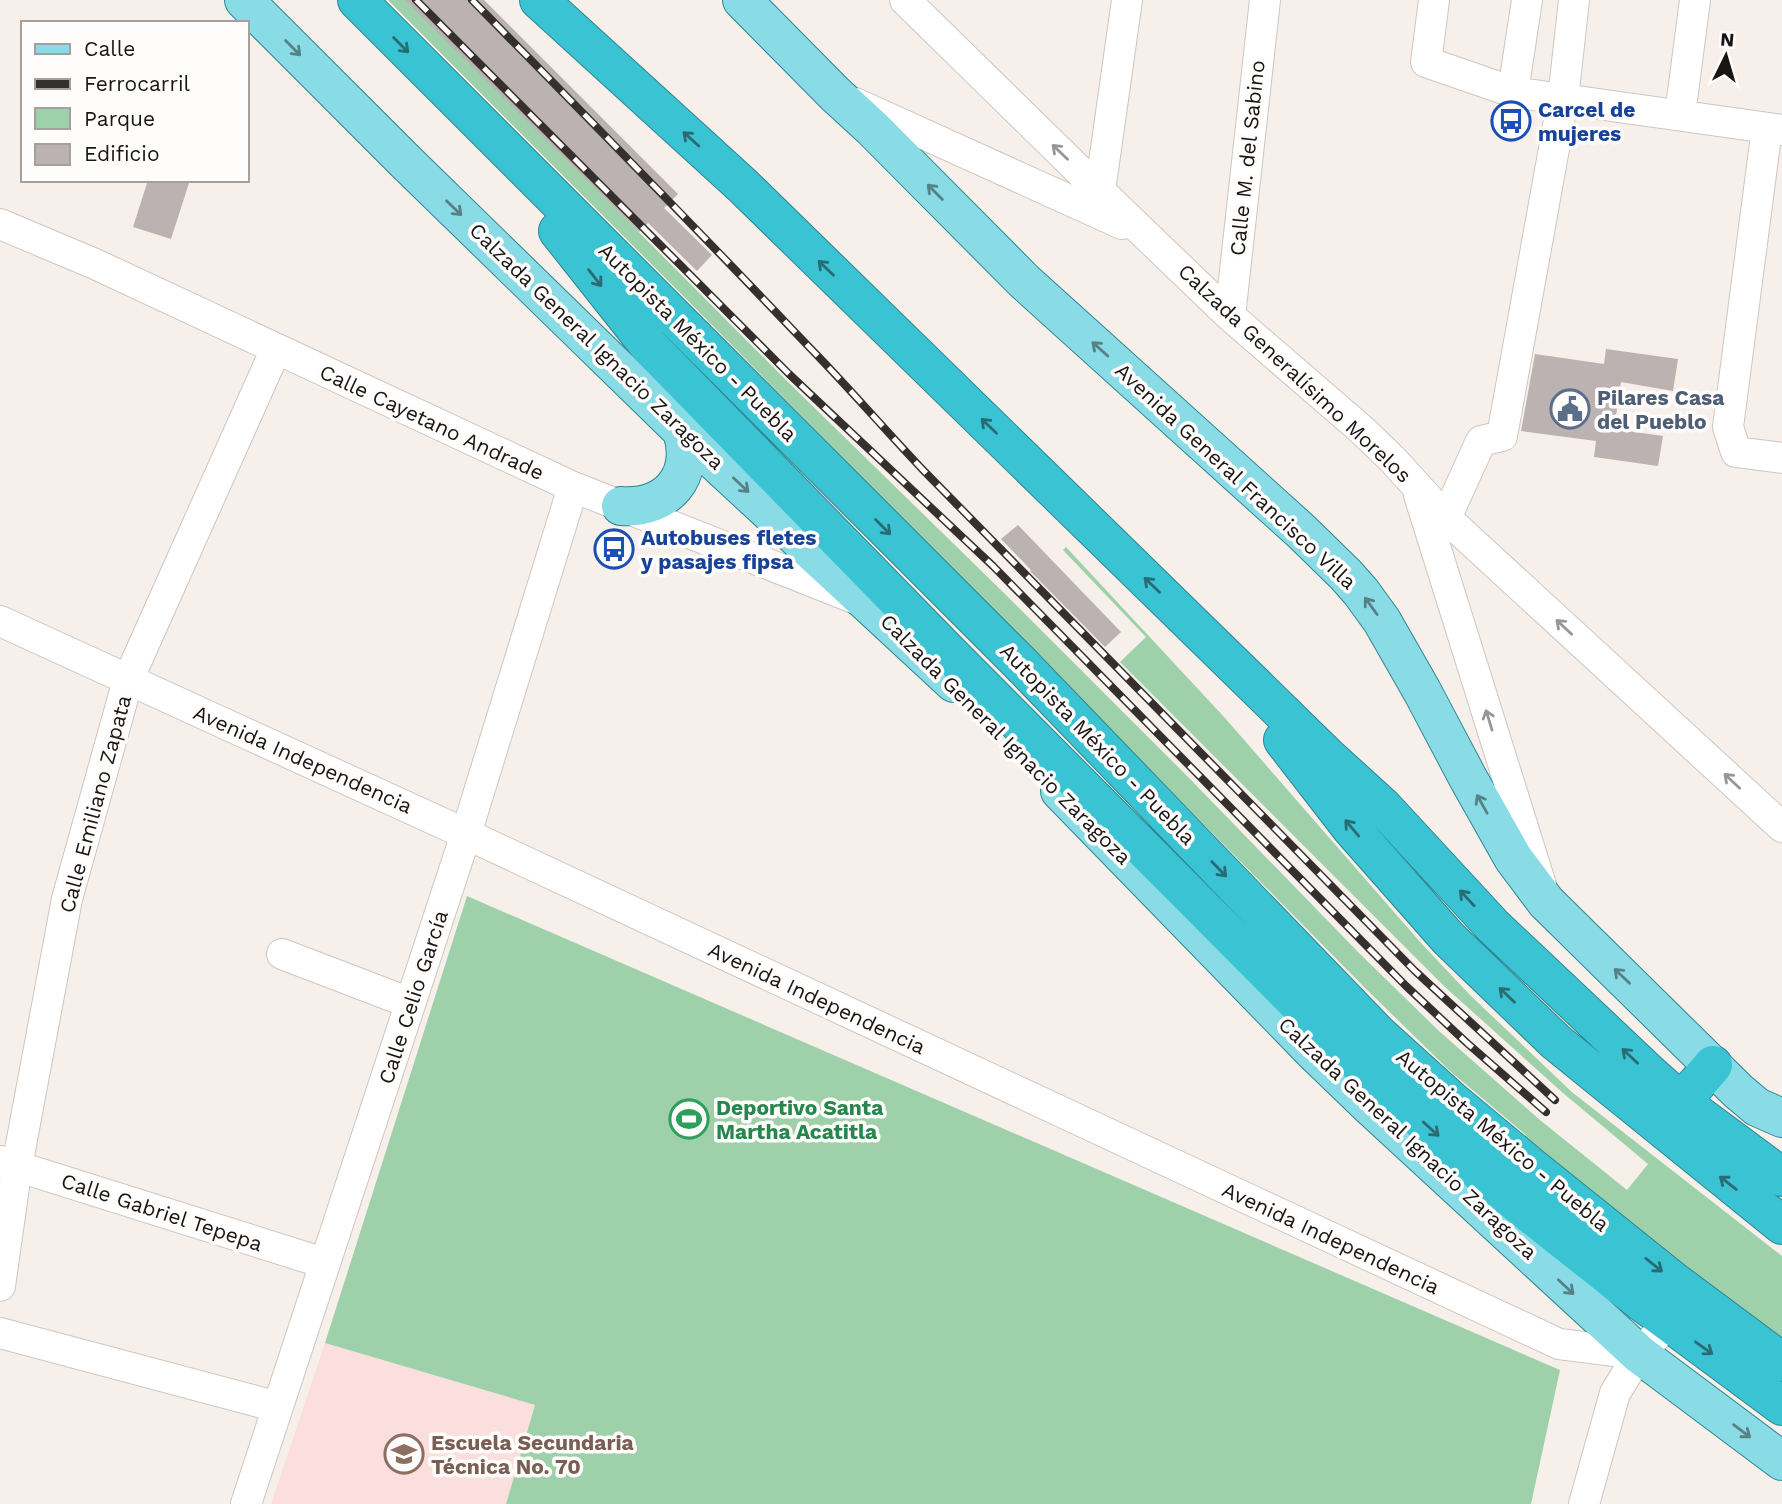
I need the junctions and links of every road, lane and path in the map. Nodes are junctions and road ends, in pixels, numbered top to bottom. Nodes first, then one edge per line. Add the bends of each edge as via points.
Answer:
1 (244, 0) edge
2 (357, 0) edge
3 (539, 0) edge
4 (742, 0) edge
5 (905, 0) edge
6 (921, 0) edge
7 (1127, 0) edge
8 (1265, 0) edge
9 (1434, 0) edge
10 (1527, 0) edge
11 (1574, 0) edge
12 (1695, 0) edge
13 (934, 29) junction
14 (446, 90) junction
15 (1513, 92) junction
16 (835, 94) junction
17 (1563, 99) junction
18 (1680, 115) junction
19 (1774, 129) edge
20 (1100, 191) junction
21 (0, 224) edge
22 (1145, 234) junction
23 (1230, 316) junction
24 (276, 349) junction
25 (682, 431) junction
26 (1782, 458) edge
27 (1416, 484) junction
28 (573, 487) junction
29 (621, 506) junction
30 (1446, 518) junction
31 (871, 605) junction
32 (0, 621) edge
33 (1201, 633) junction
34 (947, 651) junction
35 (128, 680) junction
36 (1782, 827) edge
37 (466, 834) junction
38 (1546, 902) junction
39 (282, 954) dead end
40 (410, 1003) junction
41 (1713, 1065) junction
42 (1681, 1102) junction
43 (1782, 1118) edge
44 (9, 1163) edge
45 (1782, 1177) edge
46 (1782, 1225) edge
47 (324, 1263) junction
48 (0, 1286) edge
49 (1669, 1322) junction
50 (0, 1333) edge
51 (1639, 1354) junction
52 (1782, 1362) edge
53 (278, 1406) junction
54 (1782, 1406) edge
55 (1782, 1461) edge
56 (246, 1504) edge
57 (1584, 1504) edge

1 -> 25 main road, Calzada General Ignacio Zaragoza
2 -> 14 highway
33 -> 3 highway via 742,185
4 - 16 main road, Avenida General Francisco Villa
5 - 13 street, Calzada Generalísimo Morelos
6 - 13 street
7 - 20 street
8 - 23 street, Calle M. del Sabino
9 - 15 street via 1426,62
10 - 15 street
11 - 17 street
12 - 18 street
20 -> 13 street, Calzada Generalísimo Morelos
14 -> 34 highway via 649,346
14 -> 52 highway, Autopista México - Puebla via 1018,661 1377,1033 1529,1165
15 - 17 street
16 - 22 street
38 -> 16 main road, Avenida General Francisco Villa via 1513,859 1422,691 1361,592 1302,532 1024,281
17 - 18 street
17 - 30 street via 1502,436 1481,441
18 - 19 street
19 - 26 street via 1728,427 1737,452
20 - 22 street, Calzada Generalísimo Morelos
21 - 24 street, Calle Cayetano Andrade
22 - 23 street, Calzada Generalísimo Morelos
23 - 27 street, Calzada Generalísimo Morelos via 1363,430
24 - 28 street, Calle Cayetano Andrade
24 - 35 street, Calle Emiliano Zapata
25 - 29 main road via 685,467 673,489 650,504
25 -> 31 main road, Calzada General Ignacio Zaragoza
27 - 30 street, Calzada Generalísimo Morelos
38 -> 27 street
28 - 29 street, Calle Cayetano Andrade
28 - 37 street, Calle Celio García
29 - 31 street, Calle Cayetano Andrade
36 -> 30 street, Calzada Generalísimo Morelos
31 - 34 highway
31 -> 51 main road, Calzada General Ignacio Zaragoza via 962,691 1312,1051
32 - 35 street, Avenida Independencia
42 -> 33 highway via 1493,926 1383,807
46 -> 33 highway via 1556,1042 1448,938 1351,828
34 -> 49 highway, Calzada General Ignacio Zaragoza via 1350,1056 1480,1173
35 - 37 street, Avenida Independencia
35 - 44 street, Calle Emiliano Zapata via 68,899
37 - 40 street, Calle Celio García
37 - 51 street, Avenida Independencia via 1559,1345
41 -> 38 main road, Avenida General Francisco Villa
39 - 40 street
40 - 47 street, Calle Celio García
41 - 42 highway
41 - 43 main road, Avenida General Francisco Villa via 1757,1107
42 - 45 highway
44 - 47 street, Calle Gabriel Tepepa
44 - 48 street, Calle Emiliano Zapata
47 - 53 street, Calle Celio García
49 - 51 street
49 -> 54 highway, Calzada General Ignacio Zaragoza
50 - 53 street
51 -> 55 main road, Calzada General Ignacio Zaragoza
51 - 57 street via 1615,1393
53 - 56 street, Calle Celio García

